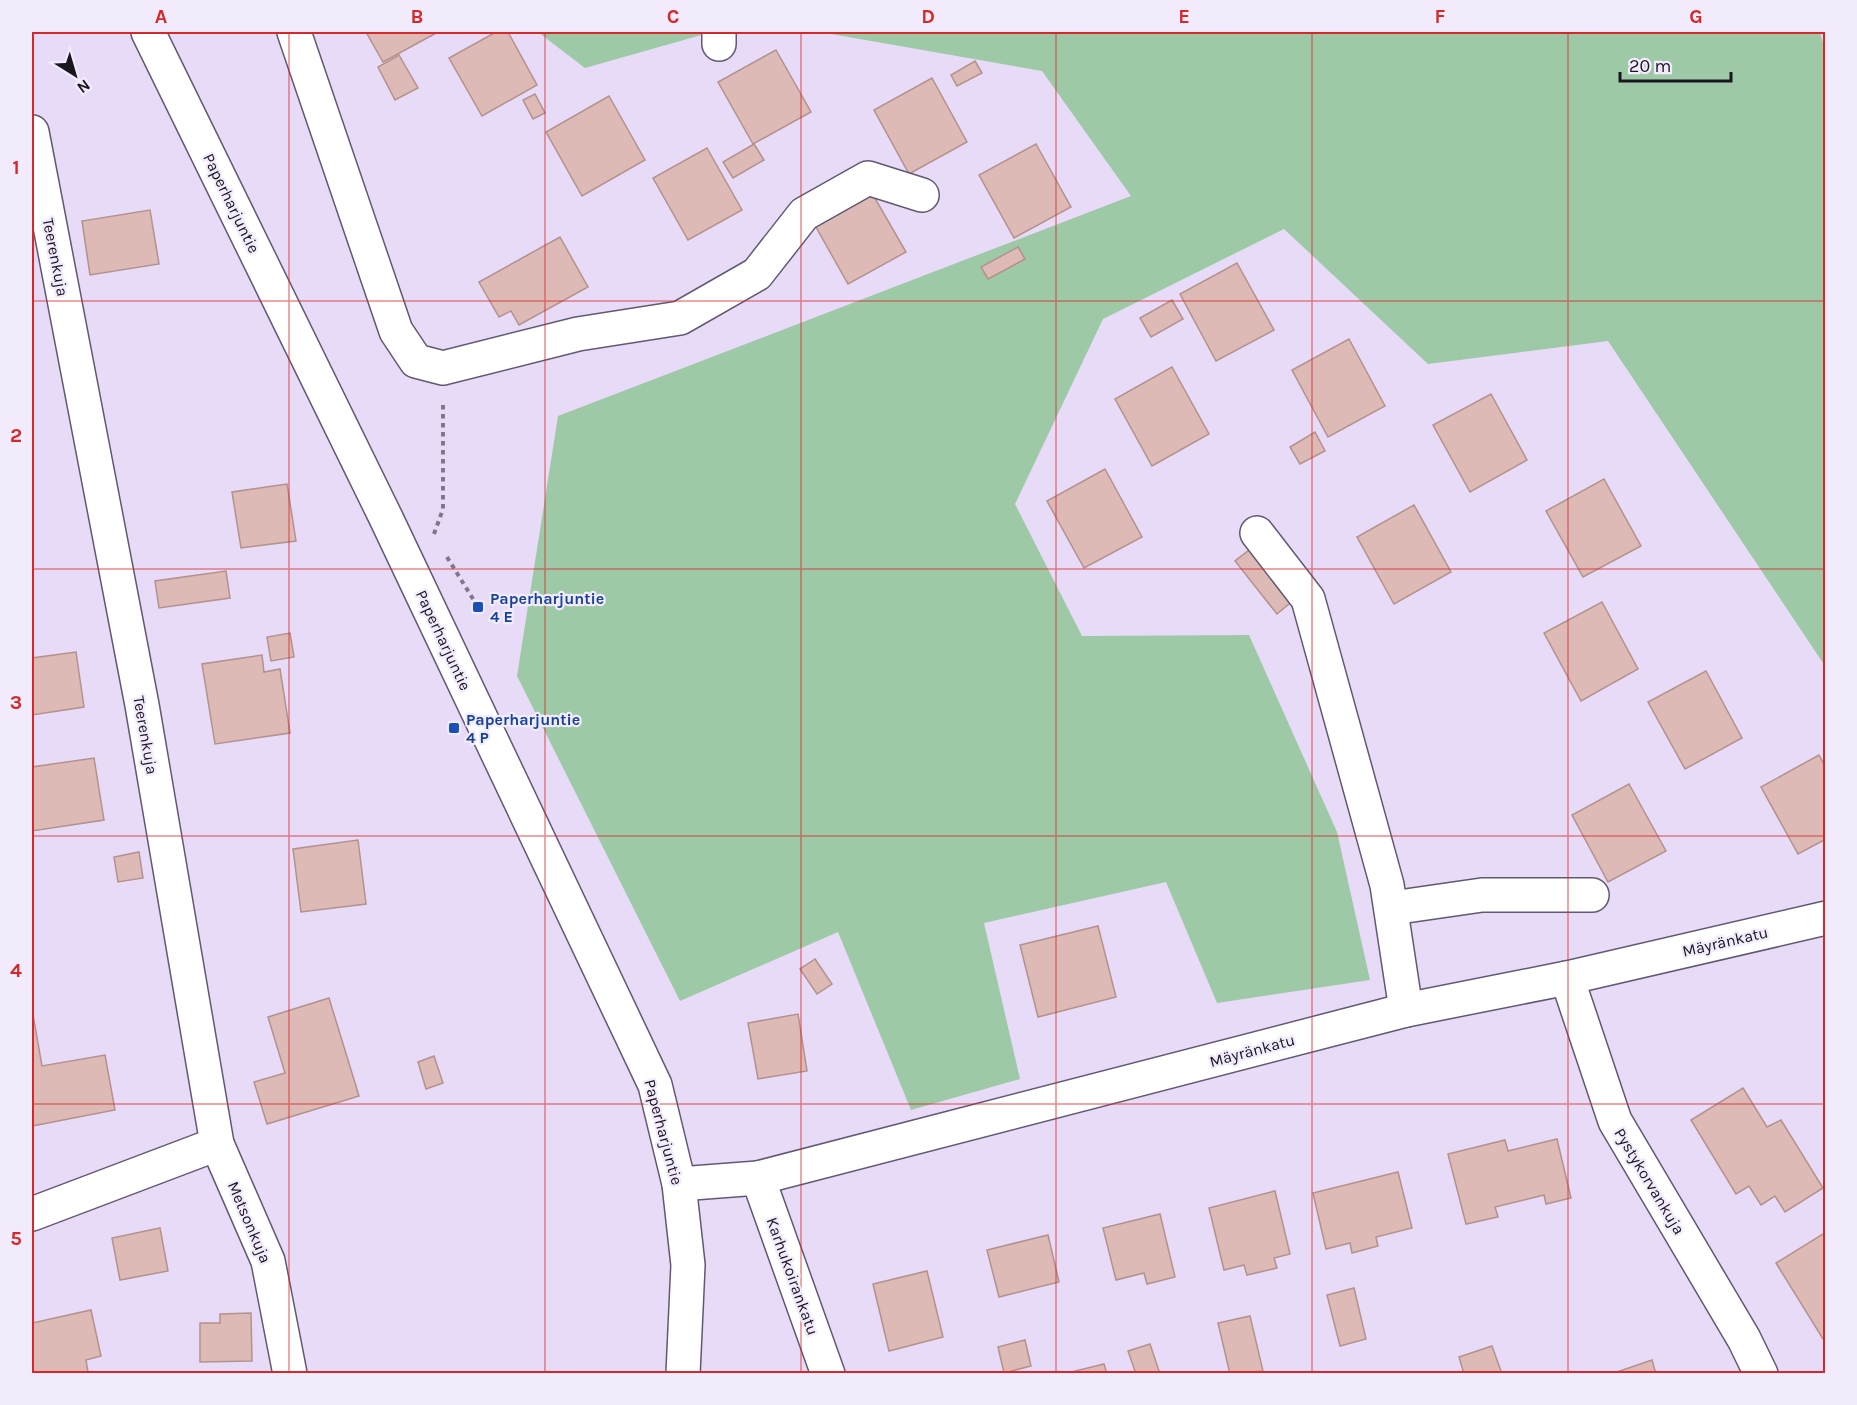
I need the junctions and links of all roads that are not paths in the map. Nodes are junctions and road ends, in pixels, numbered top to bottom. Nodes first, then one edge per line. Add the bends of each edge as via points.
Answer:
1 (148, 32) edge
2 (294, 32) edge
3 (32, 132) edge
4 (922, 195) dead end
5 (1257, 533) dead end
6 (1592, 895) dead end
7 (1392, 908) junction
8 (1826, 918) edge
9 (1567, 978) junction
10 (1406, 1010) junction
11 (217, 1144) junction
12 (758, 1178) junction
13 (679, 1184) junction
14 (32, 1214) edge
15 (290, 1374) edge
16 (683, 1374) edge
17 (828, 1374) edge
18 (1761, 1374) edge

1 - 13 street, Paperharjuntie via 386,518 655,1084
2 - 4 street via 396,331 417,361 443,368 578,334 680,318 757,274 804,214 868,178
3 - 11 street, Teerenkuja via 141,705
5 - 7 street via 1308,599 1358,771
6 - 7 street via 1482,895
7 - 10 street
8 - 9 street, Mäyränkatu
9 - 10 street, Mäyränkatu
9 - 18 street, Pystykorvankuja via 1615,1121
10 - 12 street, Mäyränkatu
11 - 14 street
11 - 15 street, Metsonkuja via 268,1261
12 - 13 street, Mäyränkatu
12 - 17 street, Karhukoirankatu
13 - 16 street, Paperharjuntie via 688,1264

